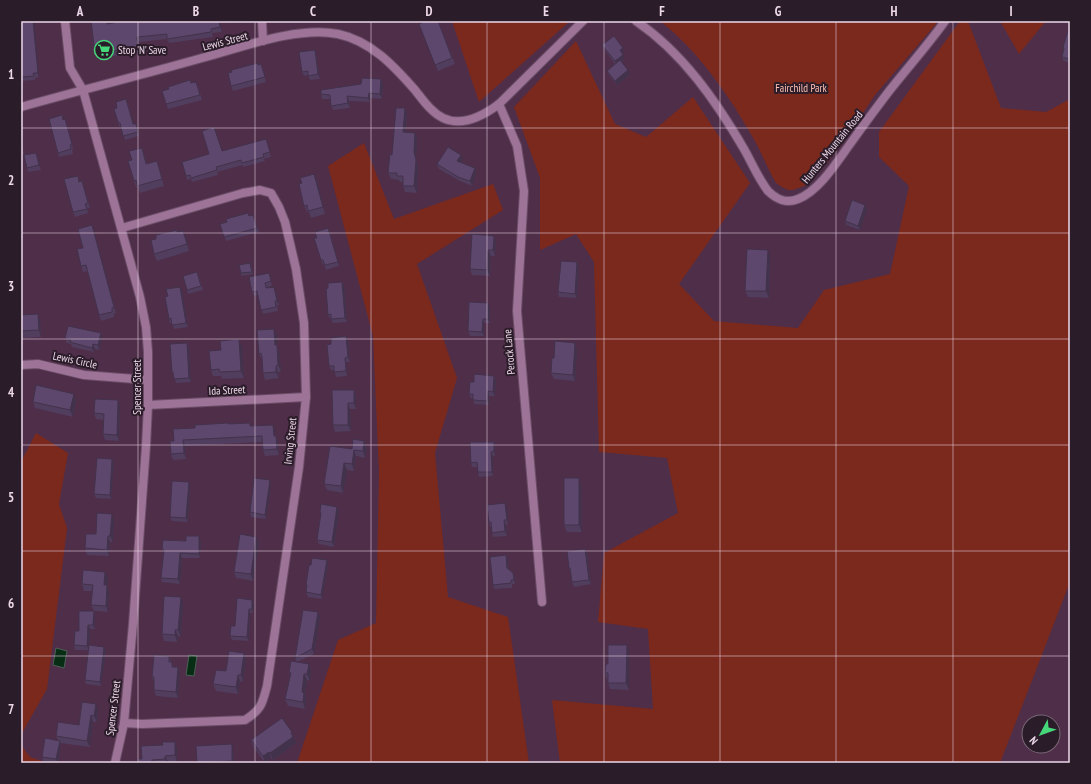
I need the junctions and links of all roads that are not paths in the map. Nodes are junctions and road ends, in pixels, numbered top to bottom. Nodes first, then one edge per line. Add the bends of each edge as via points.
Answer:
1 (65, 21) edge
2 (262, 21) edge
3 (584, 21) edge
4 (636, 21) edge
5 (945, 21) edge
6 (263, 41) junction
7 (83, 90) junction
8 (498, 104) junction
9 (21, 108) edge
10 (122, 228) junction
11 (21, 365) edge
12 (148, 380) junction
13 (306, 397) junction
14 (148, 405) junction
15 (542, 602) dead end
16 (124, 723) junction
17 (115, 763) edge

1 - 7 street, Spencer Street via 70,68
2 - 6 street
3 - 8 street
4 - 5 street, Hunters Mountain Road via 661,40 704,87 737,136 768,191 774,197 790,201 798,200 816,188
6 - 7 street, Lewis Street
6 - 8 street, Lewis Street via 306,32 339,34 352,38 380,54 435,113 448,119 465,121 489,111
7 - 9 street, Lewis Street
7 - 10 street, Spencer Street
8 - 15 street, Perock Lane via 517,146 524,191 517,311
10 - 12 street, Spencer Street via 146,327
10 - 13 street, Irving Street via 243,193 260,190 271,193 283,217 296,269 304,323
11 - 12 street, Lewis Circle via 38,364 84,375
12 - 14 street, Spencer Street
13 - 14 street, Ida Street
13 - 16 street, Irving Street via 299,467 267,686 258,712 245,720
14 - 16 street, Spencer Street via 136,593
16 - 17 street, Spencer Street

